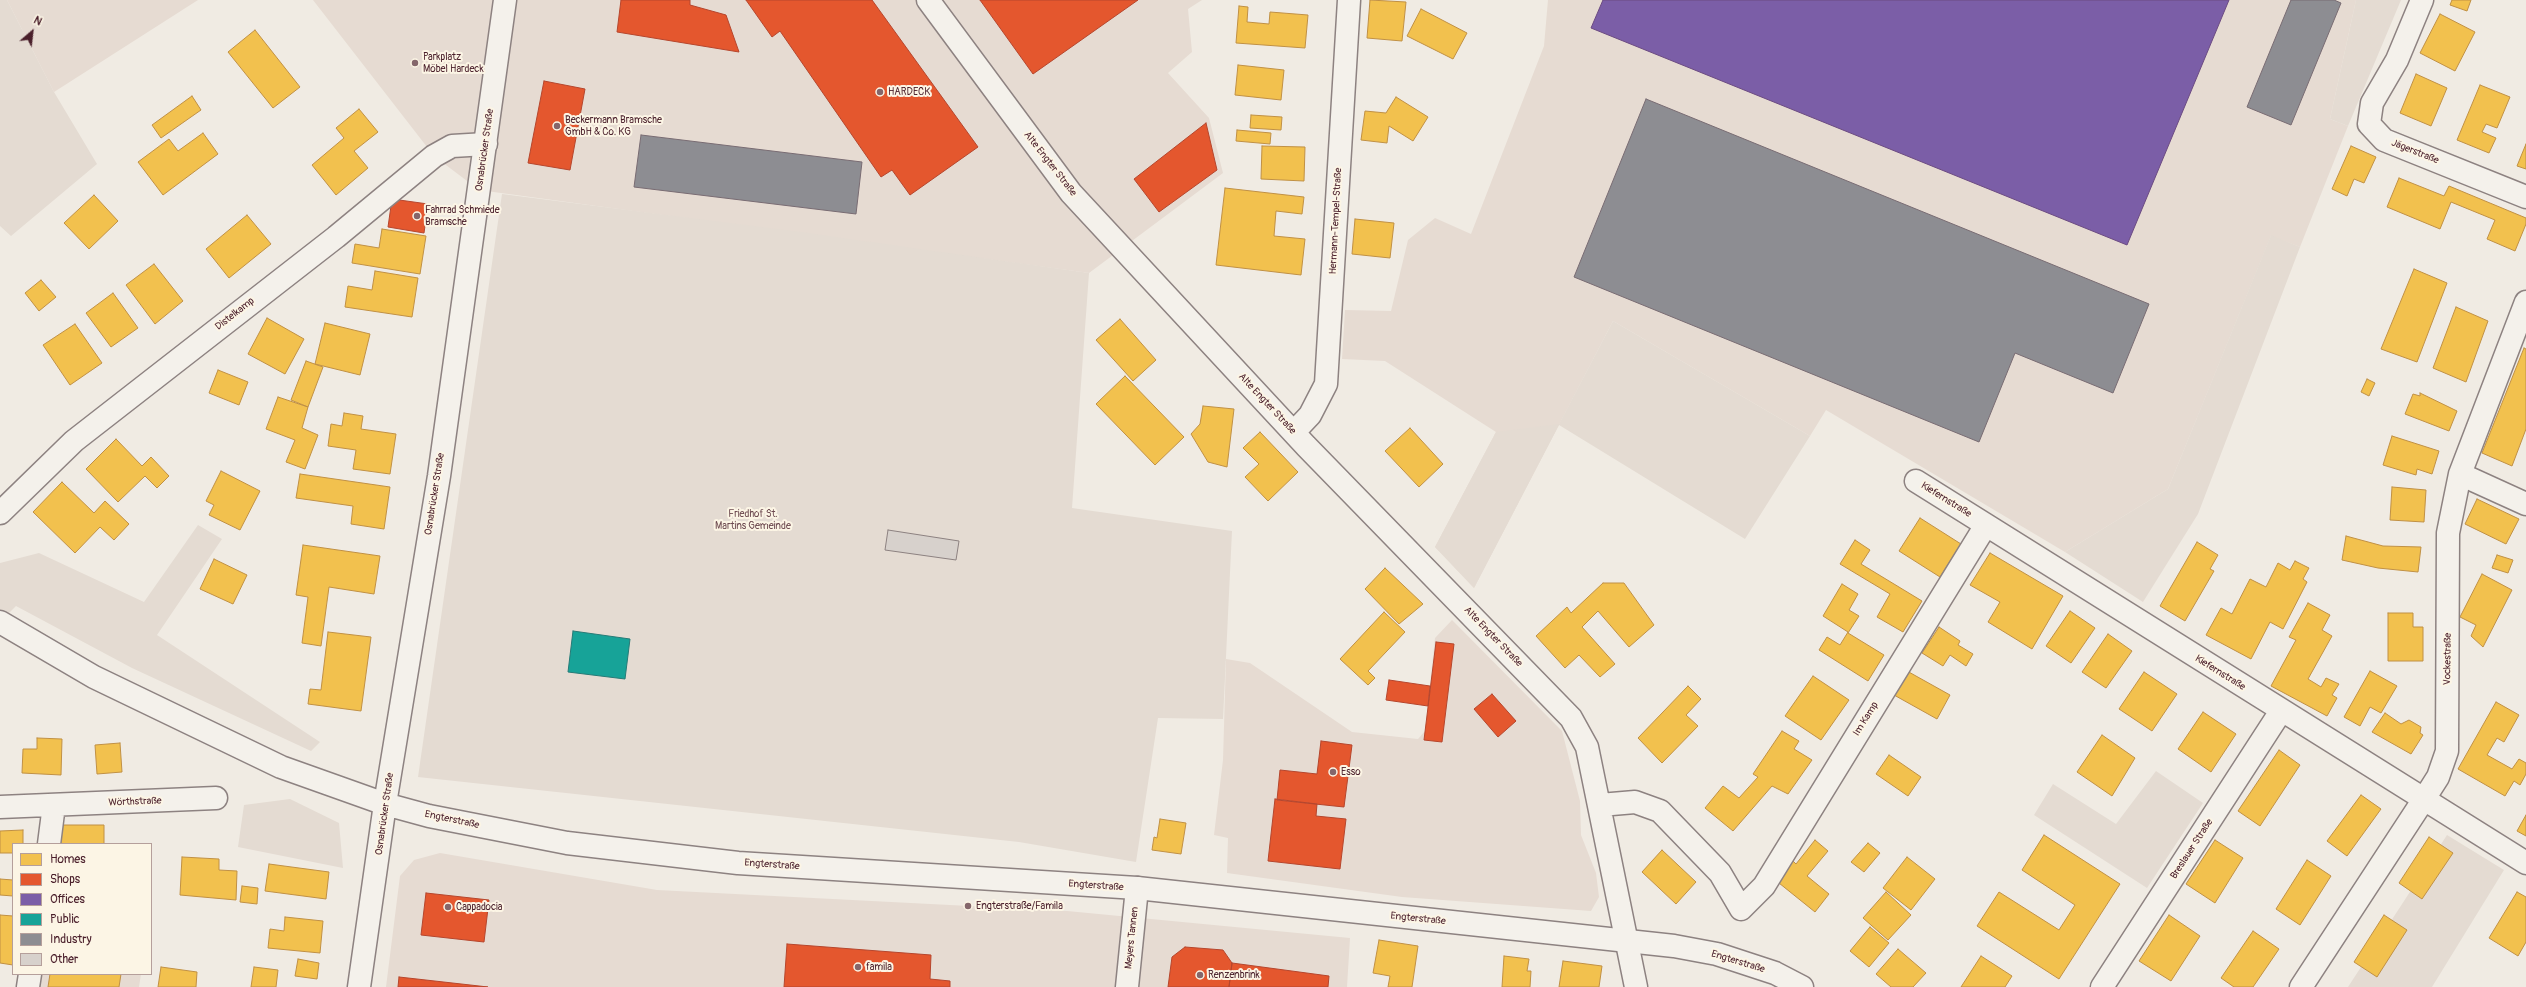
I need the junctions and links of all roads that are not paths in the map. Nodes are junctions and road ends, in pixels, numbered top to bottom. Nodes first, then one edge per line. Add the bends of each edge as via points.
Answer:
1 (505, 0) edge
2 (928, 0) edge
3 (1349, 0) edge
4 (2422, 0) edge
5 (486, 144) junction
6 (2526, 197) edge
7 (2526, 302) edge
8 (1294, 432) junction
9 (2460, 474) junction
10 (1916, 481) dead end
11 (2526, 504) edge
12 (0, 513) edge
13 (1986, 525) junction
14 (0, 622) edge
15 (2281, 711) junction
16 (216, 798) dead end
17 (2424, 799) junction
18 (385, 804) junction
19 (54, 805) junction
20 (1600, 805) junction
21 (0, 806) edge
22 (49, 843) edge
23 (2526, 863) edge
24 (1138, 888) junction
25 (1627, 942) junction
26 (30, 975) edge
27 (28, 987) edge
28 (360, 987) edge
29 (1127, 987) edge
30 (1636, 987) edge
31 (1802, 987) edge
32 (2102, 987) edge
33 (2301, 987) edge

1 - 5 main road, Osnabrücker Straße
2 - 8 main road, Alte Engter Straße via 1071,193
3 - 8 main road, Hermann-Tempel-Straße via 1326,384 1310,415
4 - 6 main road, Jägerstraße via 2397,60 2372,103 2369,124 2384,140
5 - 12 main road, Distelkamp via 452,146 434,156 336,237 74,441
5 - 18 main road, Osnabrücker Straße via 439,476
7 - 9 main road, Vockestraße
8 - 20 main road, Alte Engter Straße via 1572,718 1587,747
9 - 11 main road
9 - 17 main road, Vockestraße via 2448,533 2447,751 2438,777
10 - 13 main road, Kiefernstraße
13 - 15 main road, Kiefernstraße
13 - 20 main road, Im Kamp via 1764,886 1741,910 1720,873 1660,811 1635,802
14 - 18 main road, Engterstraße via 94,677 281,767
15 - 17 main road, Kiefernstraße
15 - 32 main road, Breslauer Straße
16 - 19 main road, Wörthstraße
17 - 23 main road, Kiefernstraße
17 - 33 main road, Vockestraße
18 - 24 main road, Engterstraße via 429,816 567,843 746,863
18 - 28 main road, Osnabrücker Straße
19 - 21 main road, Wörthstraße
19 - 22 main road
20 - 25 main road, Alte Engter Straße
24 - 25 main road, Engterstraße
24 - 29 main road, Meyers Tannen
25 - 30 main road, Alte Engter Straße
25 - 31 main road, Engterstraße via 1674,946 1717,954 1775,973
26 - 27 main road

